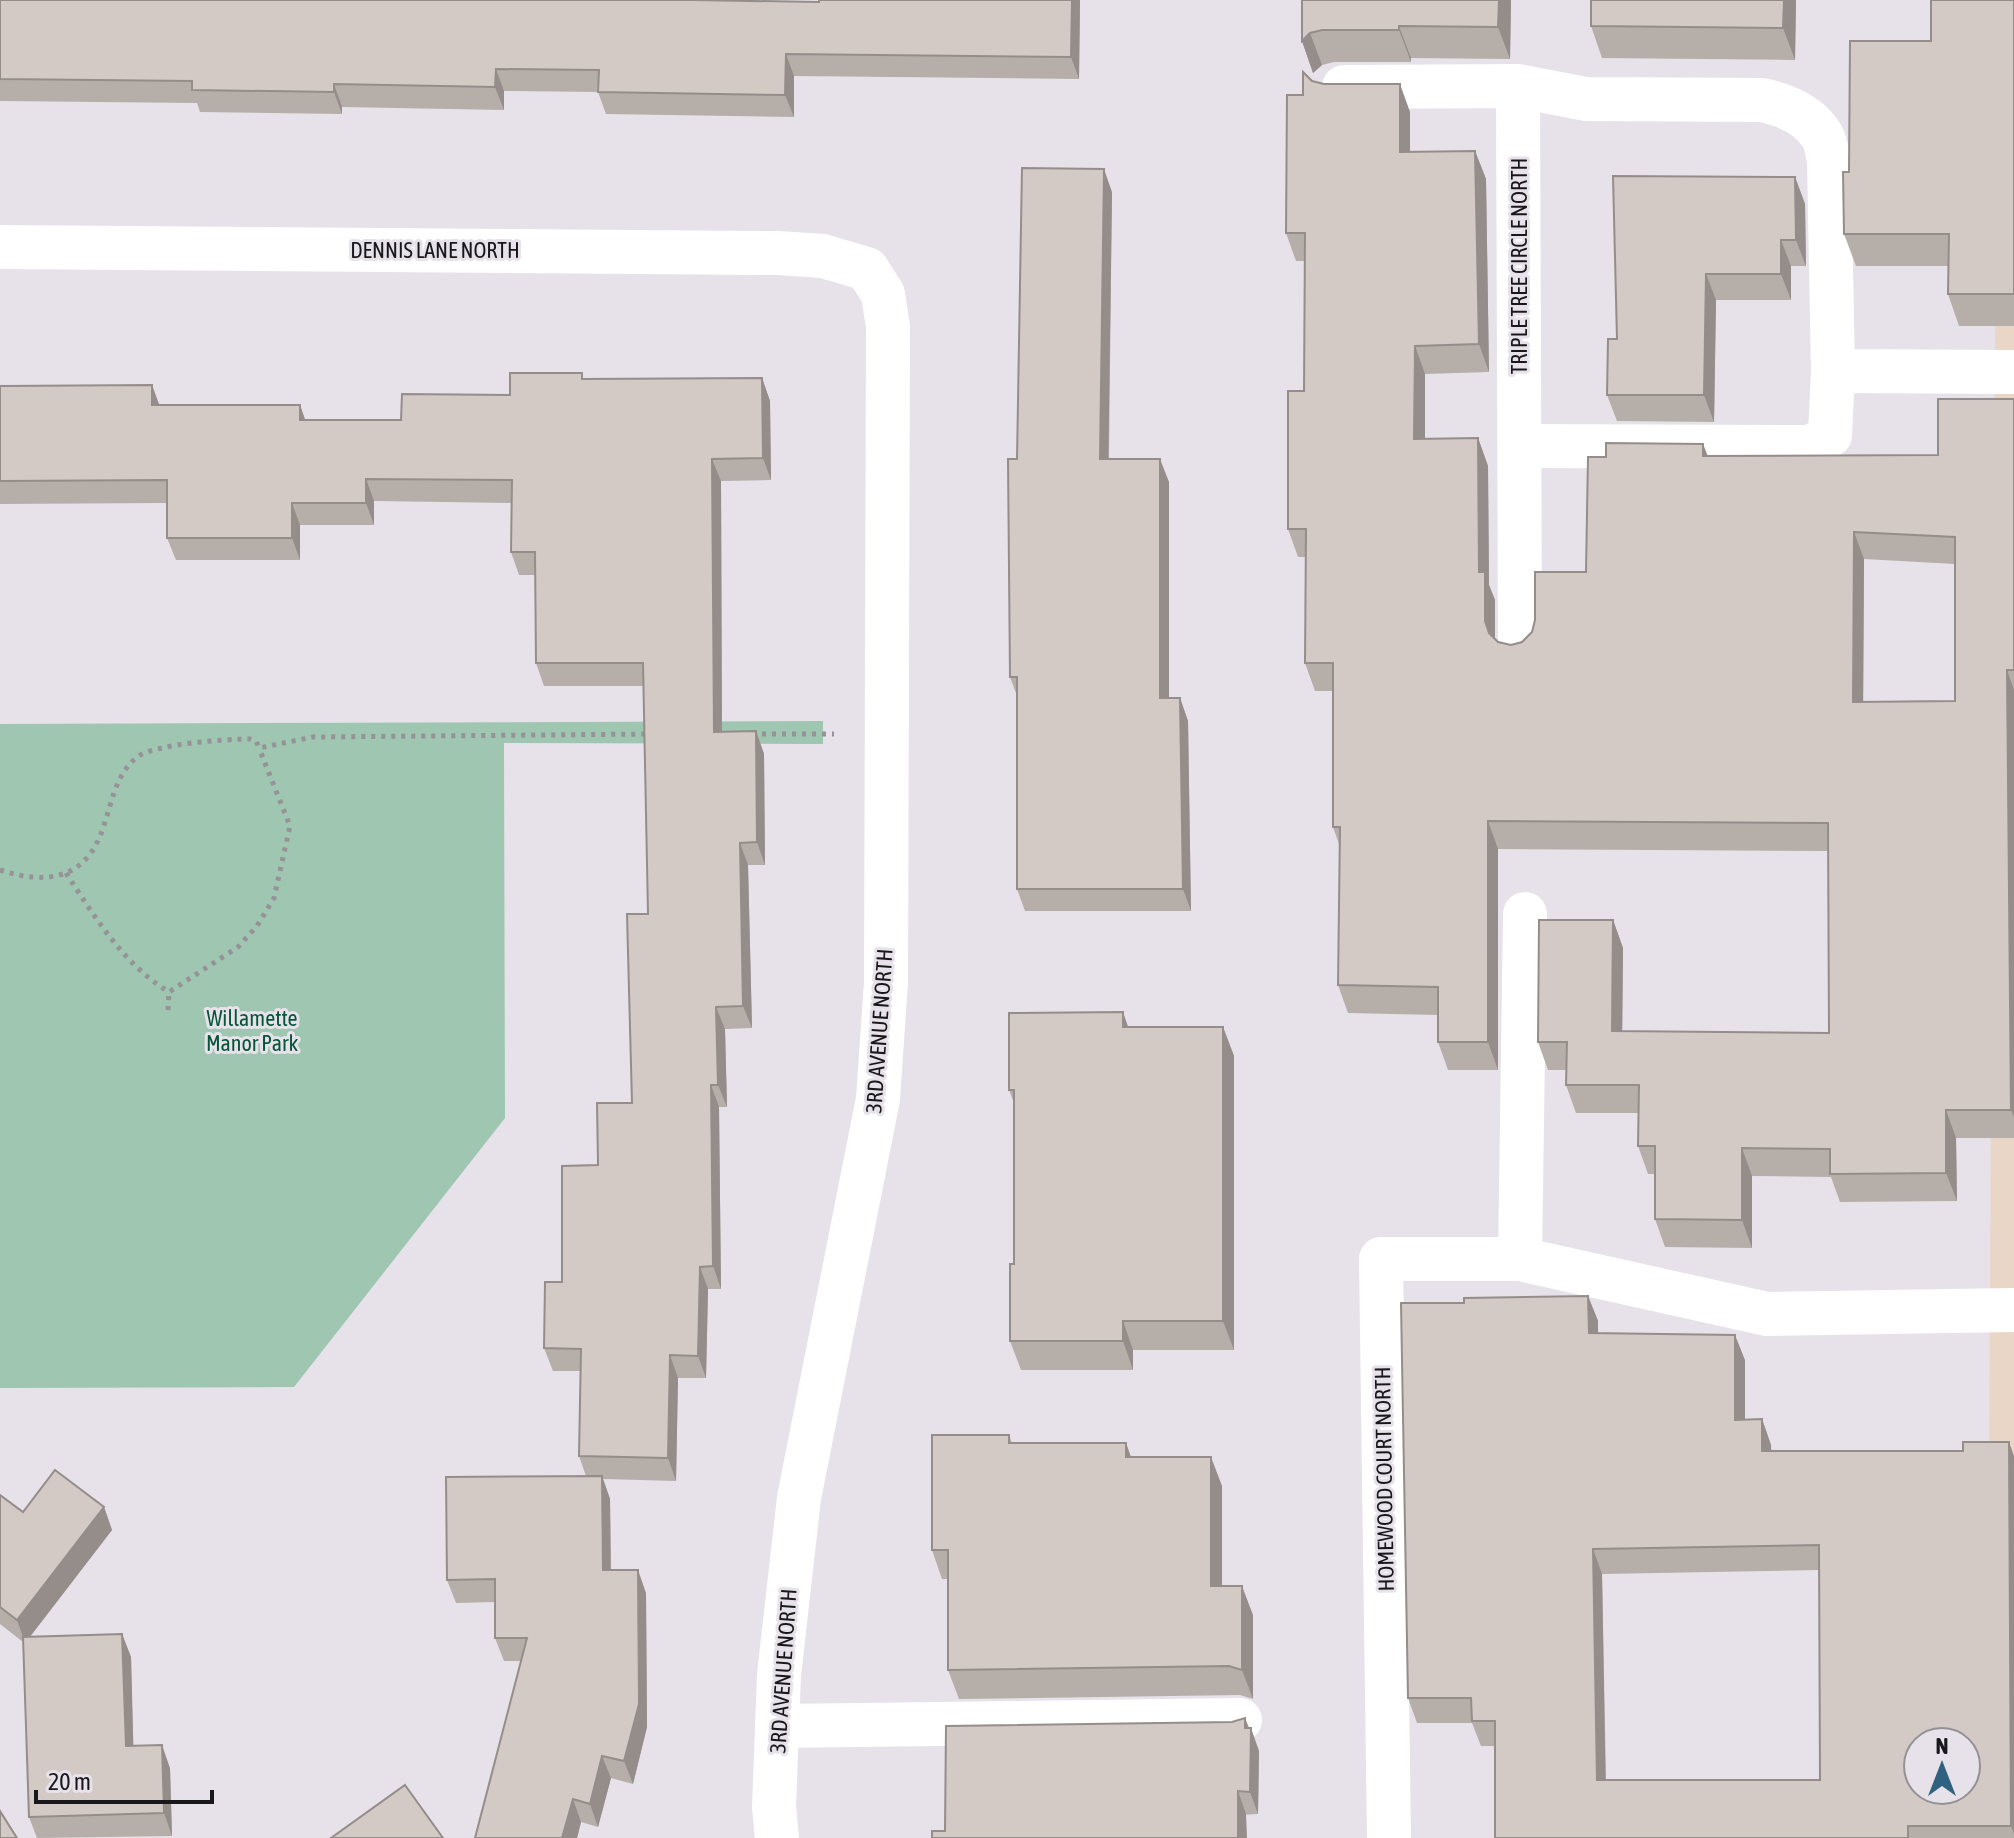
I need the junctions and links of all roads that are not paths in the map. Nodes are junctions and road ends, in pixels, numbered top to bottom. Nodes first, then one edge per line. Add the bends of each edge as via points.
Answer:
1 (1518, 86) junction
2 (1334, 87) edge
3 (0, 247) edge
4 (867, 269) joint
5 (1833, 371) junction
6 (2014, 372) edge
7 (1520, 446) junction
8 (1520, 648) edge
9 (1525, 914) dead end
10 (1520, 1259) junction
11 (2014, 1310) edge
12 (1240, 1720) edge
13 (777, 1726) junction
14 (777, 1838) edge
15 (1389, 1838) edge

1 - 2 street
1 - 5 street via 1586,99 1762,100 1805,117 1823,137 1829,161
1 - 7 street, TRIPLE TREE CIRCLE NORTH
3 - 4 street, DENNIS LANE NORTH via 778,253 823,256
4 - 13 street, 3RD AVENUE NORTH via 883,294 888,327 886,982 878,1099 799,1498
5 - 6 street
5 - 7 street via 1830,435 1812,447
7 - 8 street, TRIPLE TREE CIRCLE NORTH
9 - 10 street
10 - 11 street, HOMEWOOD COURT NORTH via 1767,1314
10 - 15 street, HOMEWOOD COURT NORTH via 1381,1259
12 - 13 street
13 - 14 street, 3RD AVENUE NORTH

